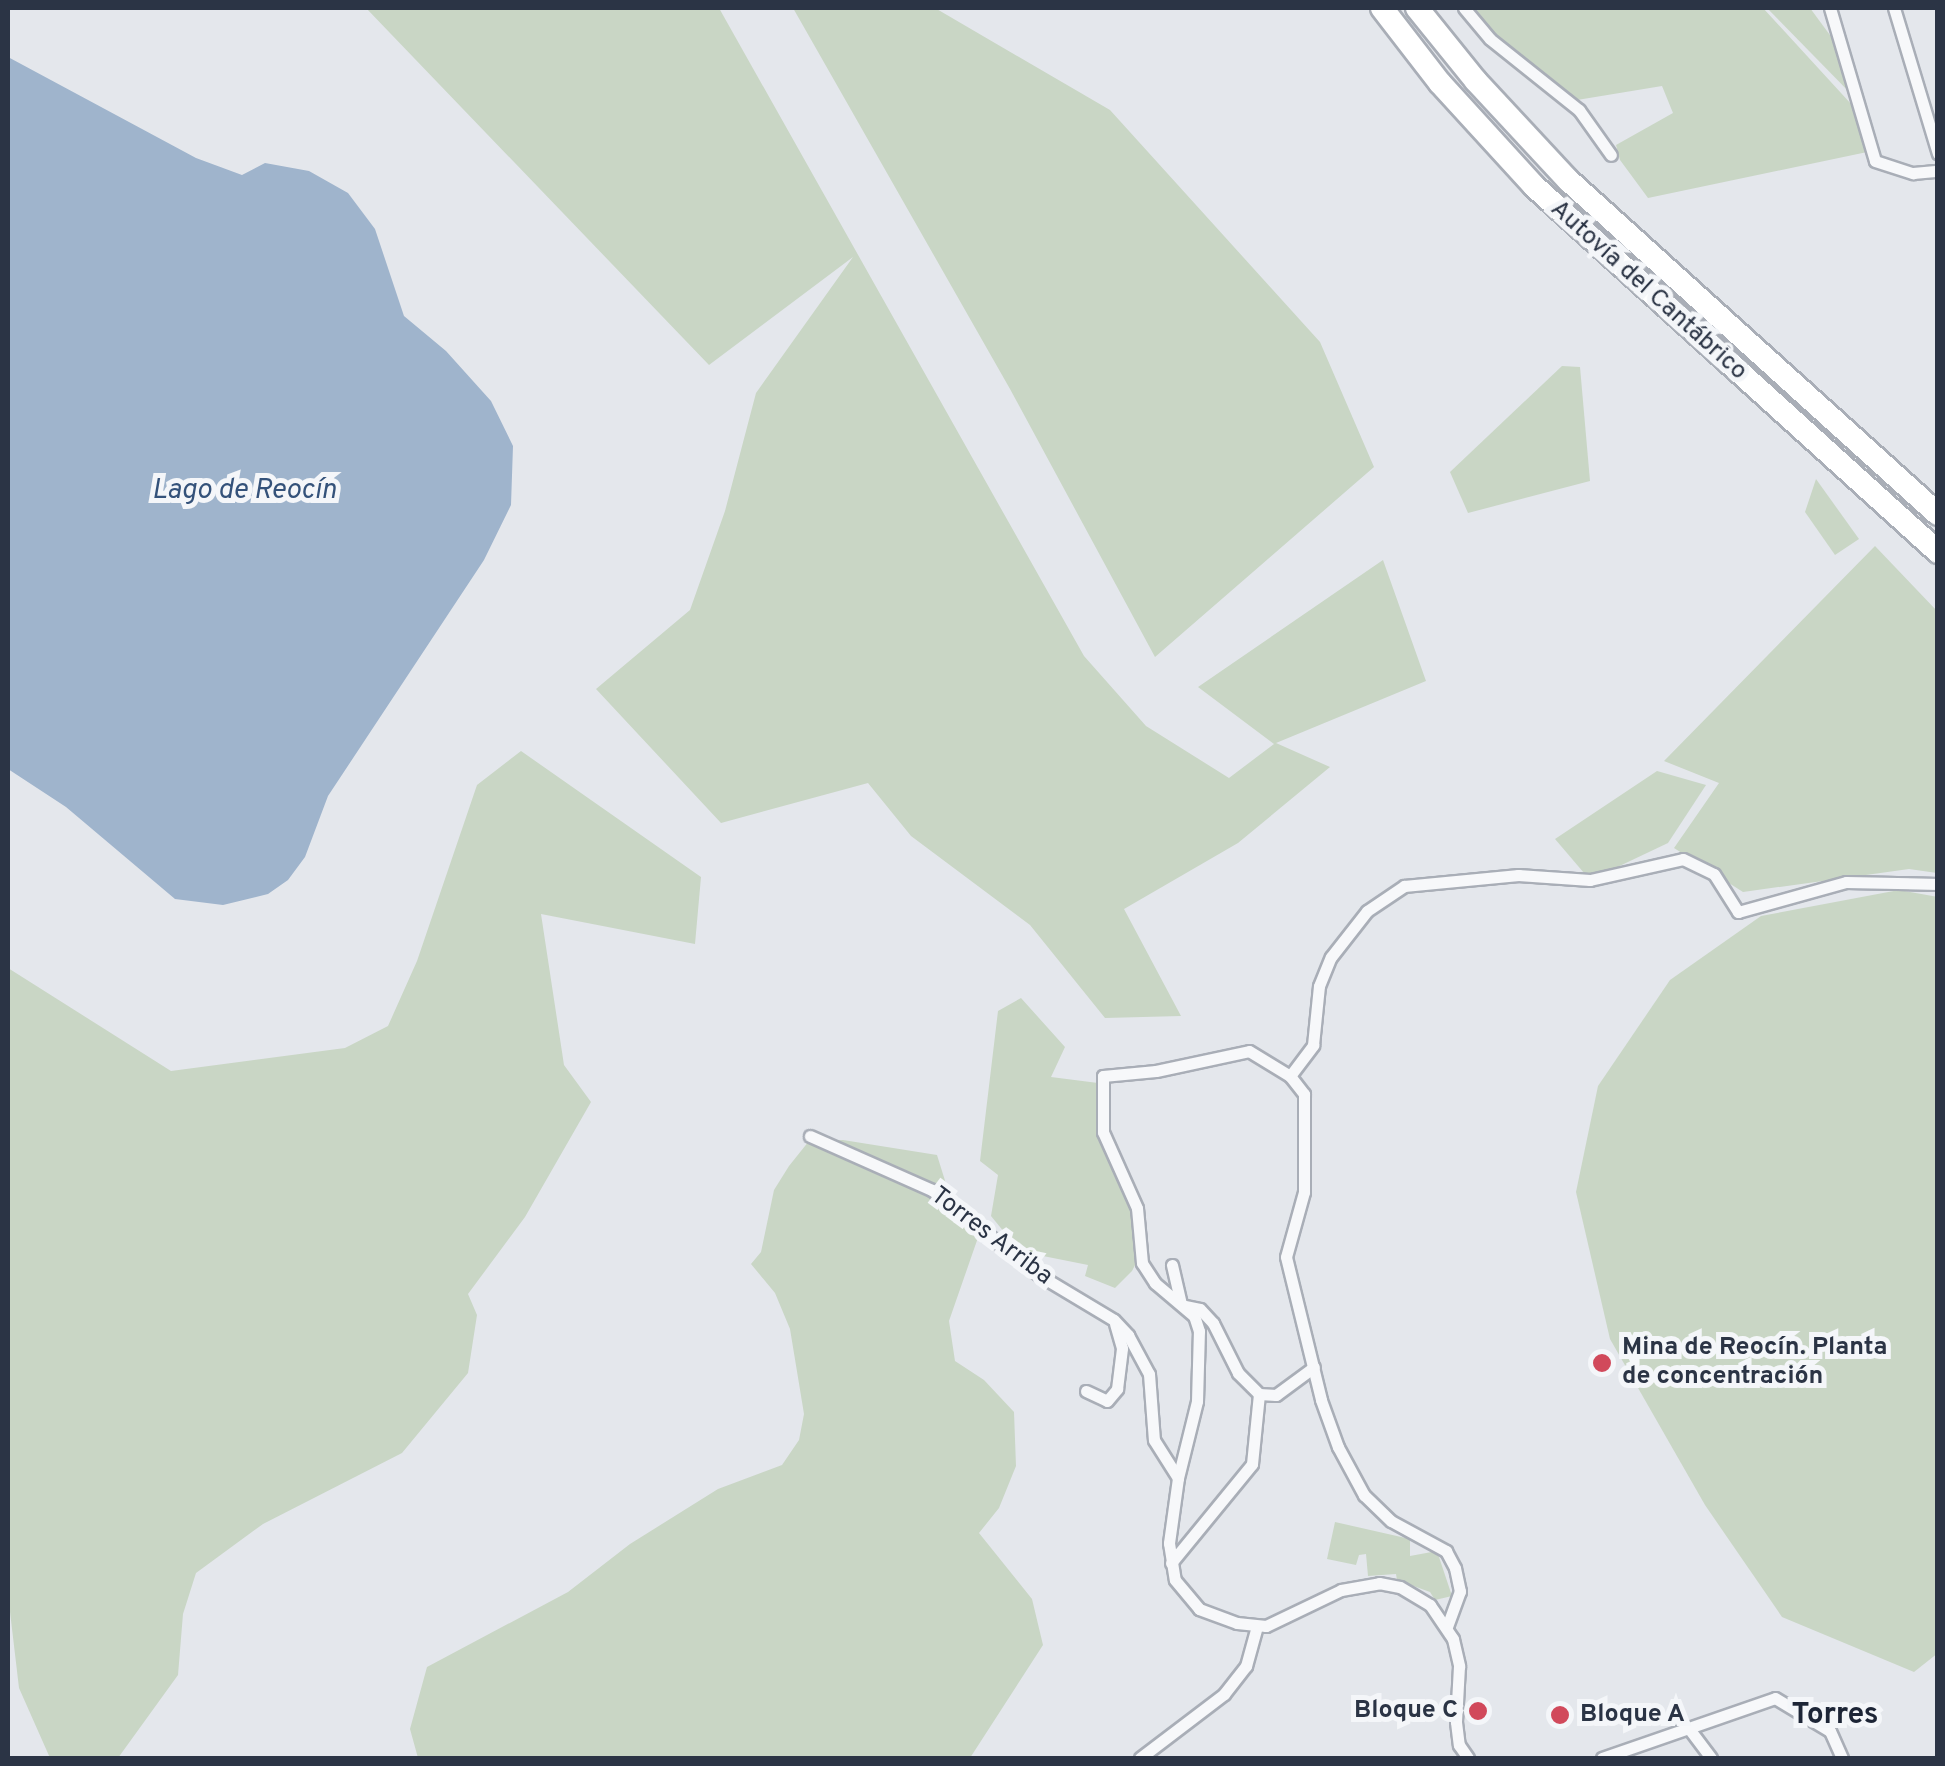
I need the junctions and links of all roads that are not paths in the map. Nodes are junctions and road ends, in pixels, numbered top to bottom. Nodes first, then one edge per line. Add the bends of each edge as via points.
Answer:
1 (1382, 8) edge
2 (1417, 8) edge
3 (1464, 8) edge
4 (1830, 8) edge
5 (1894, 8) edge
6 (1938, 154) edge
7 (1611, 155) dead end
8 (1938, 172) edge
9 (1938, 514) edge
10 (1938, 552) edge
11 (1938, 884) edge
12 (1290, 1076) junction
13 (810, 1136) dead end
14 (1172, 1265) dead end
15 (1183, 1304) junction
16 (1114, 1320) junction
17 (1314, 1366) junction
18 (1086, 1391) dead end
19 (1259, 1394) junction
20 (1178, 1478) junction
21 (1171, 1562) junction
22 (1258, 1626) junction
23 (1447, 1627) junction
24 (1690, 1730) junction
25 (1650, 1745) junction
26 (1140, 1758) edge
27 (1468, 1758) edge
28 (1602, 1758) edge
29 (1654, 1758) edge
30 (1711, 1758) edge
31 (1842, 1758) edge

1 - 10 highway, Autovía del Cantábrico via 1534,186
2 - 9 highway, Autovía del Cantábrico via 1568,180
3 - 7 street via 1490,38 1578,110
4 - 8 street via 1875,161 1913,174
5 - 6 street
11 - 12 street via 1846,882 1738,912 1714,874 1683,859 1590,880 1518,875 1417,884 1381,898 1330,958 1319,986 1313,1045
12 - 15 street via 1241,1050 1102,1076 1103,1132 1137,1208 1142,1264
12 - 17 street via 1303,1089 1307,1108 1304,1192 1286,1257
13 - 16 street, Torres Arriba via 932,1190 1038,1274
14 - 15 street
15 - 19 street via 1200,1308
15 - 20 street via 1199,1331 1199,1363
16 - 18 street via 1122,1348 1117,1389 1106,1401
16 - 20 street, Torres Arriba via 1144,1360 1154,1440
17 - 19 street via 1276,1395
17 - 23 street via 1338,1448 1364,1495 1391,1521 1446,1552 1455,1568 1460,1590
19 - 21 street via 1252,1464
20 - 21 street
21 - 22 street via 1180,1588 1200,1609
22 - 23 street via 1353,1586 1379,1583 1415,1595
22 - 26 street via 1246,1666 1224,1694
23 - 27 street via 1459,1666 1458,1734
24 - 25 street
24 - 30 street
24 - 31 street via 1775,1698 1830,1731
25 - 28 street
25 - 29 street

